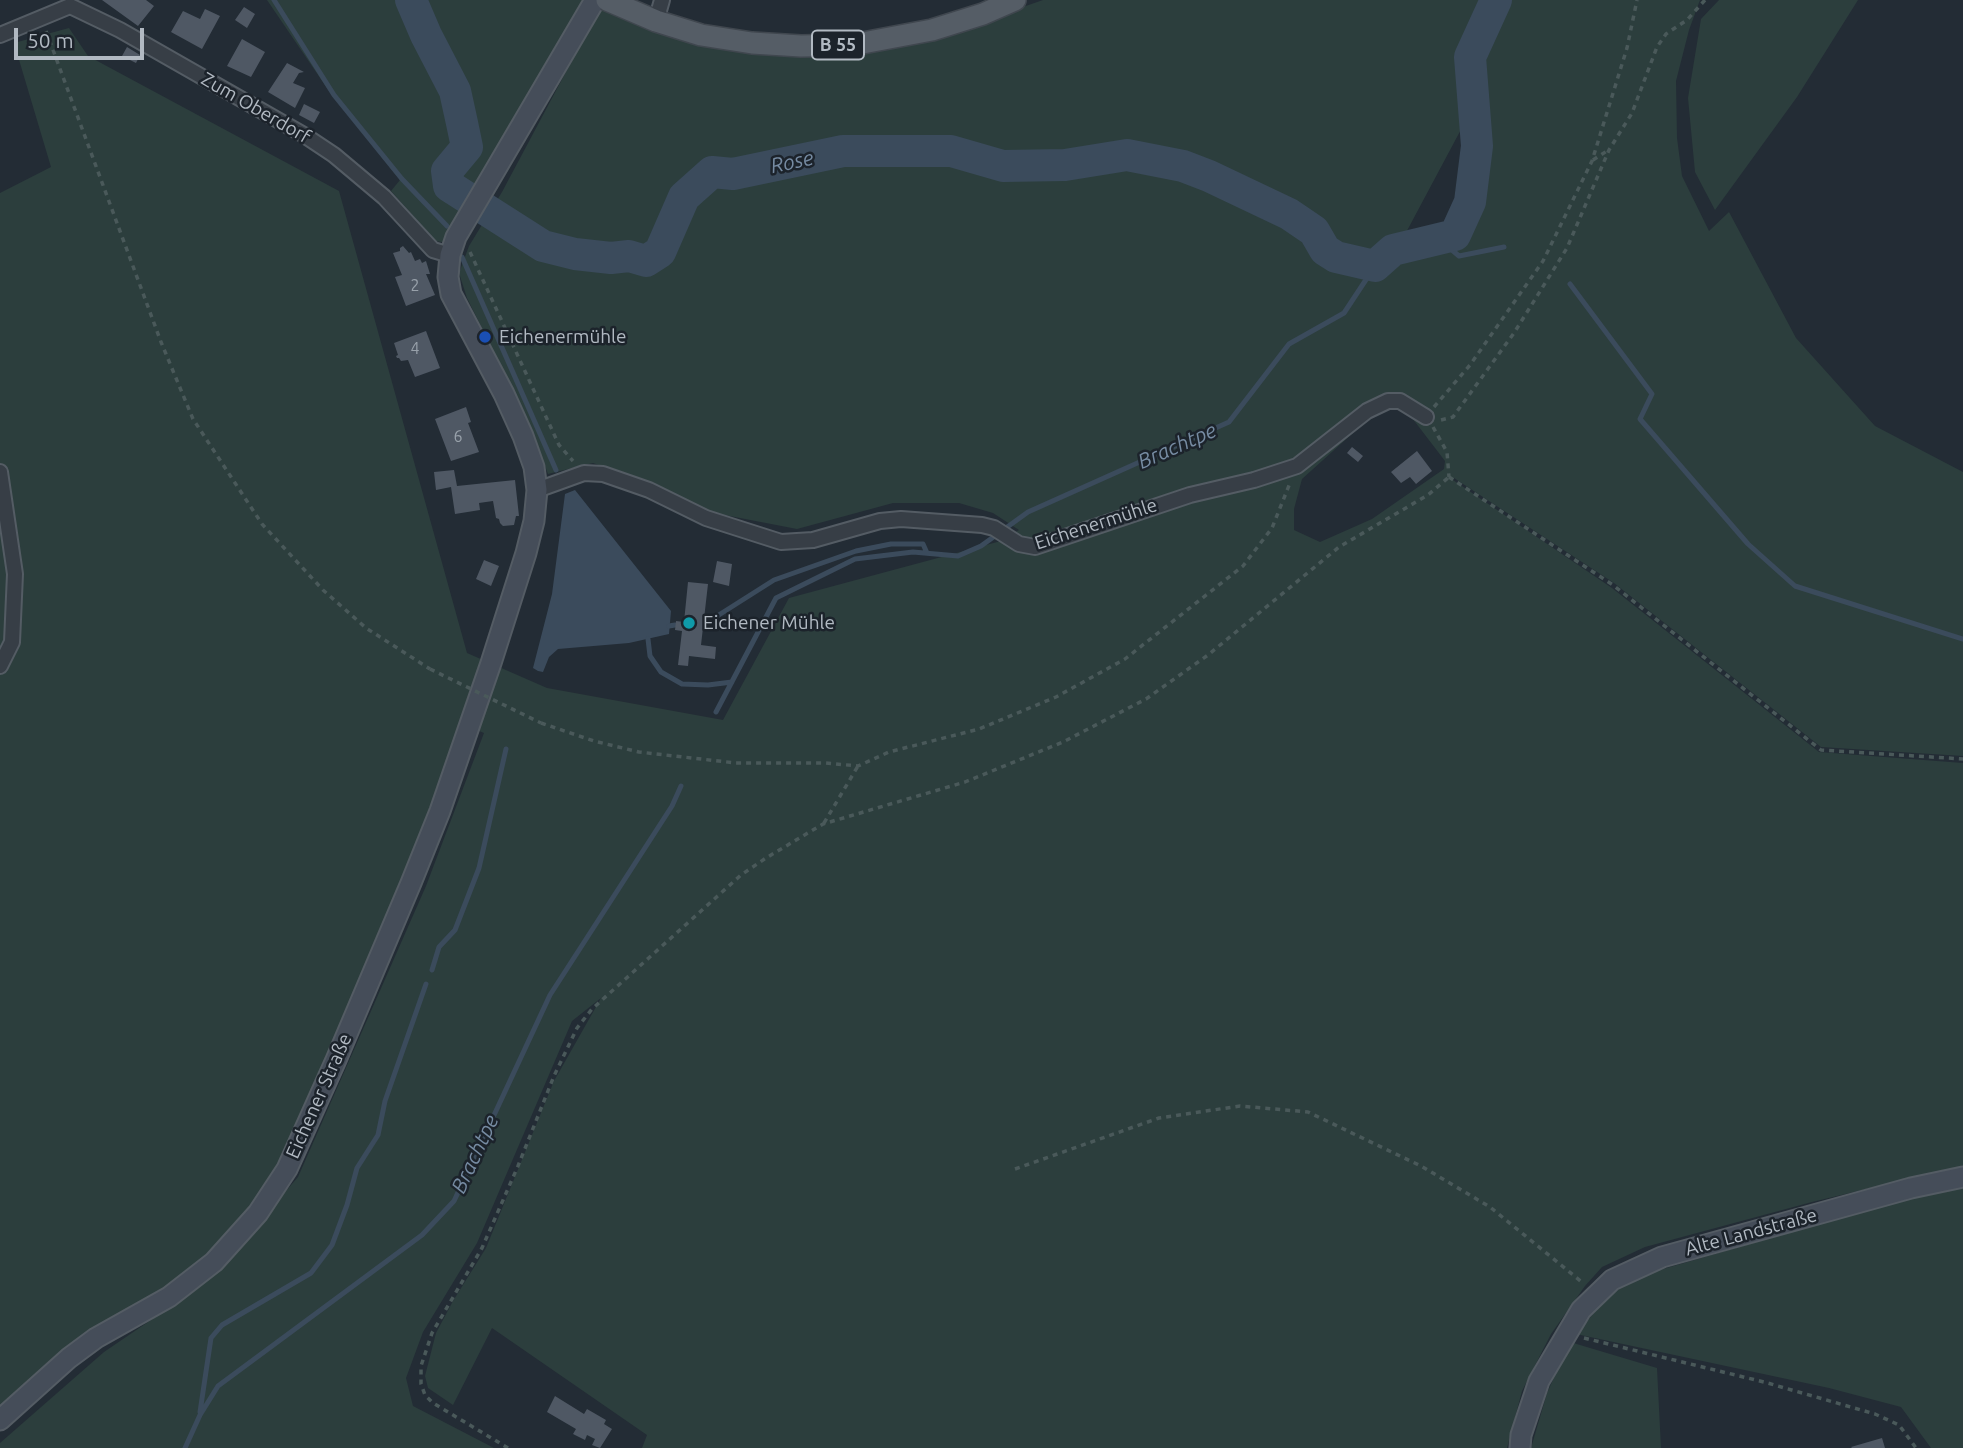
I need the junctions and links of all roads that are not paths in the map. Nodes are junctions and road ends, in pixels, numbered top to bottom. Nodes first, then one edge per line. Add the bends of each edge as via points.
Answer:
1 (595, 0) edge
2 (607, 0) edge
3 (662, 0) edge
4 (1015, 0) edge
5 (68, 3) edge
6 (656, 22) junction
7 (0, 35) edge
8 (450, 255) junction
9 (1426, 417) road end
10 (0, 472) edge
11 (537, 490) junction
12 (0, 666) edge
13 (1963, 1177) edge
14 (0, 1420) edge
15 (1520, 1448) edge

1 - 8 main road
2 - 6 main road, B 55
3 - 6 street
4 - 6 main road, B 55 via 932,30 852,45 752,43
5 - 7 street, Zum Oberdorf
5 - 8 street, Zum Oberdorf via 304,135 384,197 433,250
8 - 11 main road via 451,294 523,436
9 - 11 street, Eichenermühle via 1399,401 1377,404 1297,466 1028,547 994,528 901,519 813,540 781,542 706,518 603,474 584,473
10 - 12 street via 15,575 12,642
11 - 14 main road, Eichener Straße via 526,553 440,811 287,1169 258,1213 214,1262 169,1297 96,1338
13 - 15 main road, Alte Landstraße via 1662,1256 1612,1280 1565,1333 1539,1381

